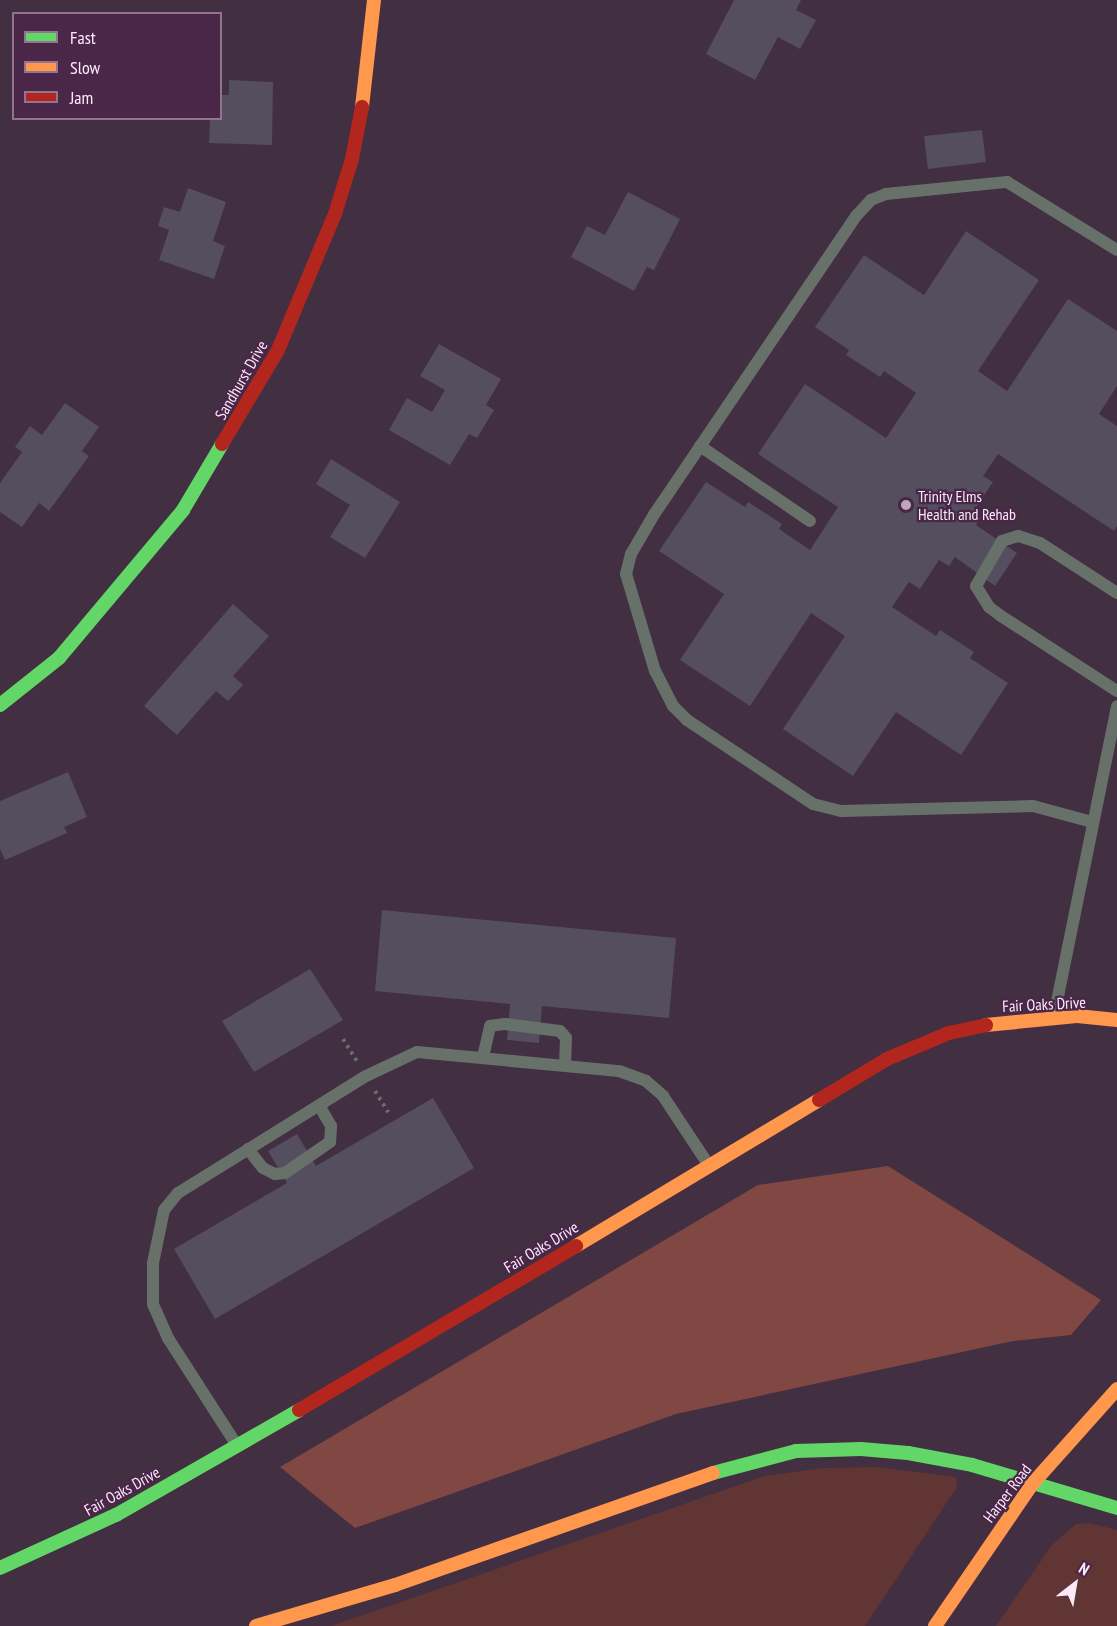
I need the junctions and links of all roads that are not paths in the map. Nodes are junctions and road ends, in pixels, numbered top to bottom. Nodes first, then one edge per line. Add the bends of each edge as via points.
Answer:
1 (374, 0) edge
2 (1117, 250) edge
3 (700, 446) junction
4 (810, 521) dead end
5 (1117, 593) edge
6 (1117, 691) edge
7 (0, 705) edge
8 (1117, 706) edge
9 (1092, 822) junction
10 (1054, 1017) junction
11 (1117, 1020) edge
12 (483, 1057) junction
13 (565, 1065) junction
14 (319, 1105) junction
15 (248, 1149) junction
16 (708, 1164) junction
17 (1117, 1389) edge
18 (236, 1444) junction
19 (1033, 1483) junction
20 (1117, 1508) edge
21 (0, 1568) edge
22 (256, 1626) edge
23 (935, 1626) edge

1 - 7 main road, Sandhurst Drive via 364,95 352,159 315,264 278,350 183,510 59,658
2 - 3 lane via 1029,192 1007,182 886,194 871,200 857,214
3 - 4 lane
3 - 9 lane via 627,562 630,587 655,671 673,706 687,720 813,804 841,811 1033,806
5 - 6 lane via 1041,543 1018,536 1002,541 976,586 989,607 1001,616
8 - 9 lane
9 - 10 lane
10 - 11 main road, Fair Oaks Drive
10 - 16 main road, Fair Oaks Drive via 1008,1020 949,1032 887,1059
12 - 13 lane
12 - 13 lane via 487,1032 498,1023 560,1031 566,1038
12 - 14 lane via 432,1052 406,1054
13 - 16 lane via 619,1071 646,1081 663,1096
14 - 15 lane
14 - 15 lane via 331,1126 330,1142 295,1167 285,1173 269,1172
15 - 18 lane via 170,1200 164,1210 153,1263 153,1304 163,1329
16 - 18 main road, Fair Oaks Drive via 427,1336
17 - 19 main road, Harper Road
18 - 21 main road, Fair Oaks Drive via 116,1515
19 - 20 main road
19 - 22 main road via 972,1465 908,1453 861,1449 796,1451 702,1476 394,1585
19 - 23 main road, Harper Road

